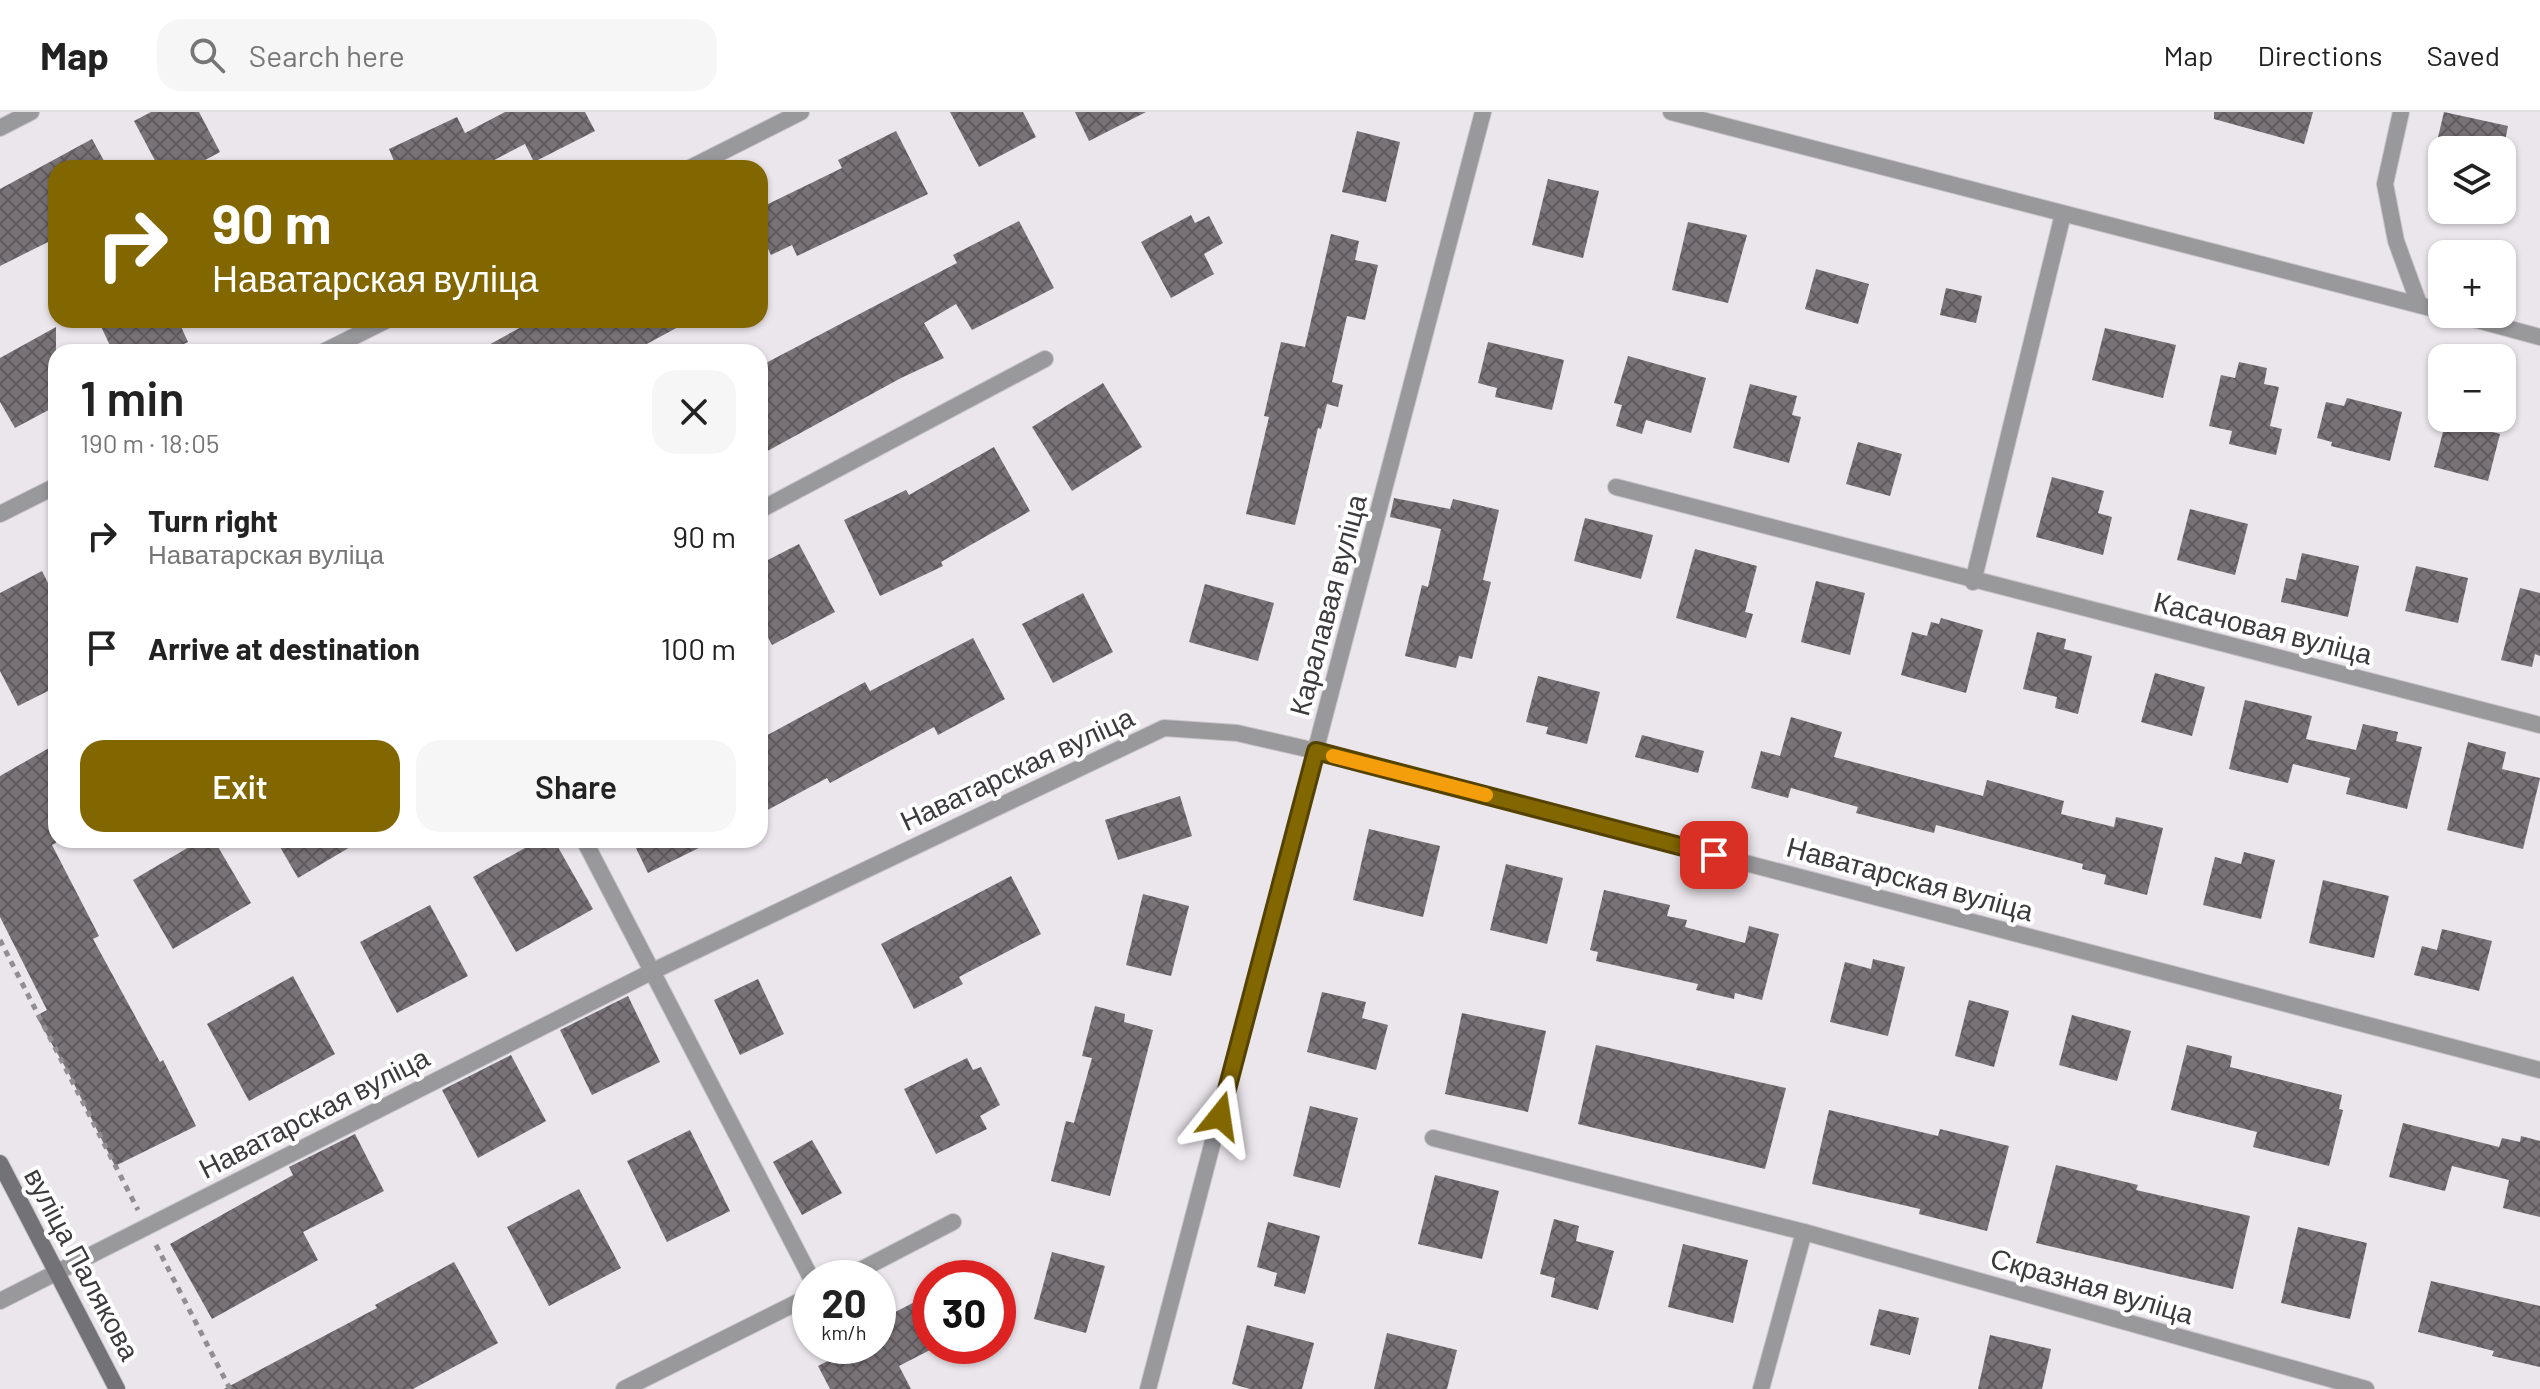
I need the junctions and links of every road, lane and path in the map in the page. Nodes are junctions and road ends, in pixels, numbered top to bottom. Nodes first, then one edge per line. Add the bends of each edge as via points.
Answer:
1 (31, 112) edge
2 (801, 112) edge
3 (1483, 112) edge
4 (1671, 112) edge
5 (2401, 112) edge
6 (0, 128) edge
7 (706, 160) edge
8 (2063, 214) junction
9 (2419, 304) junction
10 (2428, 307) edge
11 (371, 328) edge
12 (2507, 328) edge
13 (2540, 337) edge
14 (339, 344) edge
15 (1045, 359) dead end
16 (1616, 487) dead end
17 (48, 490) edge
18 (768, 506) edge
19 (0, 514) edge
20 (1973, 582) junction
21 (2540, 725) edge
22 (1316, 751) junction
23 (588, 848) edge
24 (0, 940) edge
25 (651, 972) junction
26 (2540, 1070) edge
27 (1433, 1138) dead end
28 (0, 1163) edge
29 (141, 1216) dead end
30 (953, 1222) dead end
31 (1804, 1232) junction
32 (152, 1237) dead end
33 (802, 1260) edge
34 (880, 1260) edge
35 (56, 1272) junction
36 (0, 1301) edge
37 (792, 1305) edge
38 (117, 1389) edge
39 (230, 1389) edge
40 (624, 1389) edge
41 (1148, 1389) edge
42 (1761, 1389) edge
43 (2366, 1389) edge

1 - 6 street
2 - 7 street
3 - 22 street, Каралавая вуліца
4 - 8 street
5 - 9 street via 2385,184 2396,241
8 - 9 street
8 - 20 street
9 - 10 street
11 - 14 street
12 - 13 street
15 - 18 street
16 - 20 street, Касачовая вуліца
17 - 19 street
20 - 21 street, Касачовая вуліца
22 - 25 street, Наватарская вуліца via 1237,733 1164,728
22 - 26 street, Наватарская вуліца
22 - 41 street, Каралавая вуліца
23 - 25 street
24 - 29 path
25 - 33 street
25 - 35 street, Наватарская вуліца
27 - 31 street, Скразная вуліца
28 - 35 street, вуліца Палякова
30 - 34 street
31 - 42 street
31 - 43 street, Скразная вуліца
32 - 39 path
35 - 36 street, Наватарская вуліца
35 - 38 street, вуліца Палякова
37 - 40 street

